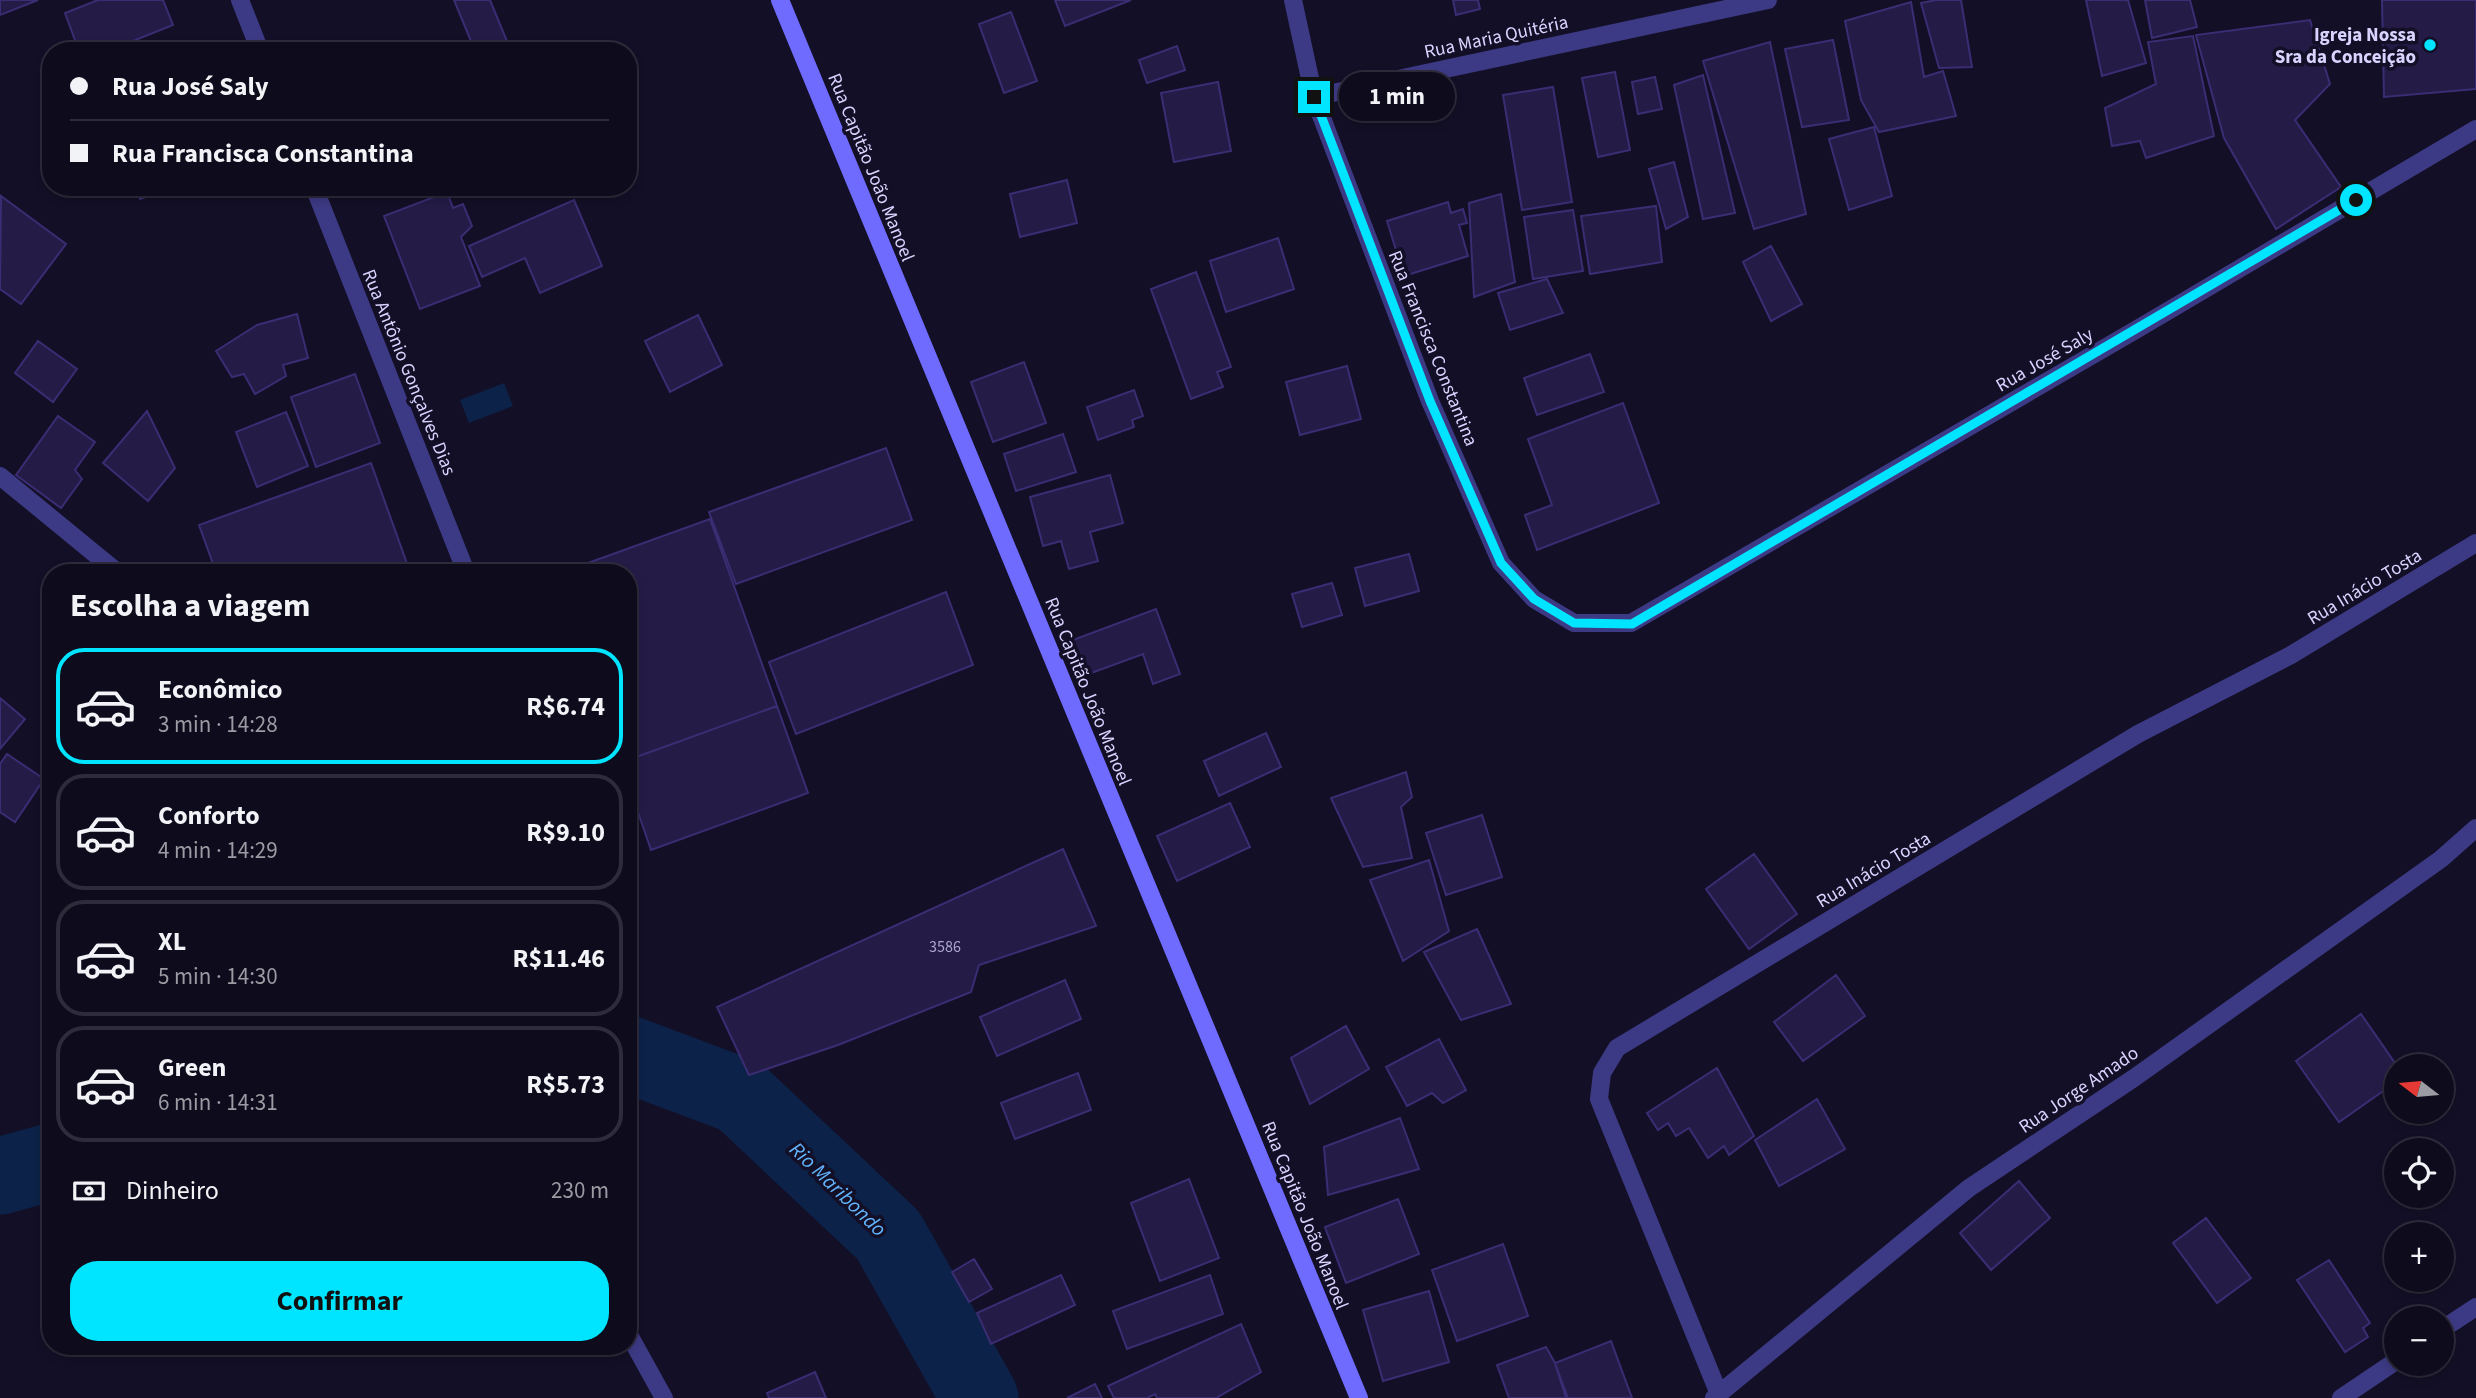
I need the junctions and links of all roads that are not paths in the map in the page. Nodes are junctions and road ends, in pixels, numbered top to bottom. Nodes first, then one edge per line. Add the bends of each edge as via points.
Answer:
1 (240, 0) edge
2 (780, 0) edge
3 (1293, 0) edge
4 (1768, 0) edge
5 (256, 42) edge
6 (1314, 97) junction
7 (2476, 128) edge
8 (318, 196) edge
9 (0, 476) edge
10 (2476, 543) edge
11 (107, 564) edge
12 (463, 564) edge
13 (1632, 624) joint
14 (2476, 828) edge
15 (2476, 1307) edge
16 (2454, 1321) edge
17 (637, 1349) edge
18 (2384, 1369) edge
19 (1716, 1396) edge
20 (664, 1398) edge
21 (1359, 1398) edge
22 (2341, 1398) edge

1 - 5 street
2 - 21 main road, Rua Capitão João Manoel
3 - 6 street, Rua Francisca Constantina
4 - 6 street, Rua Maria Quitéria
6 - 13 street, Rua Francisca Constantina via 1430,401 1501,563 1534,599 1574,623
7 - 13 street, Rua José Saly
8 - 12 street, Rua Antônio Gonçalves Dias
9 - 11 street
10 - 19 street, Rua Inácio Tosta via 2291,655 2138,734 1617,1048 1602,1073 1599,1099
14 - 19 street, Rua Jorge Amado via 2441,859 2157,1062 1969,1188
15 - 16 street
17 - 20 street
18 - 22 street

